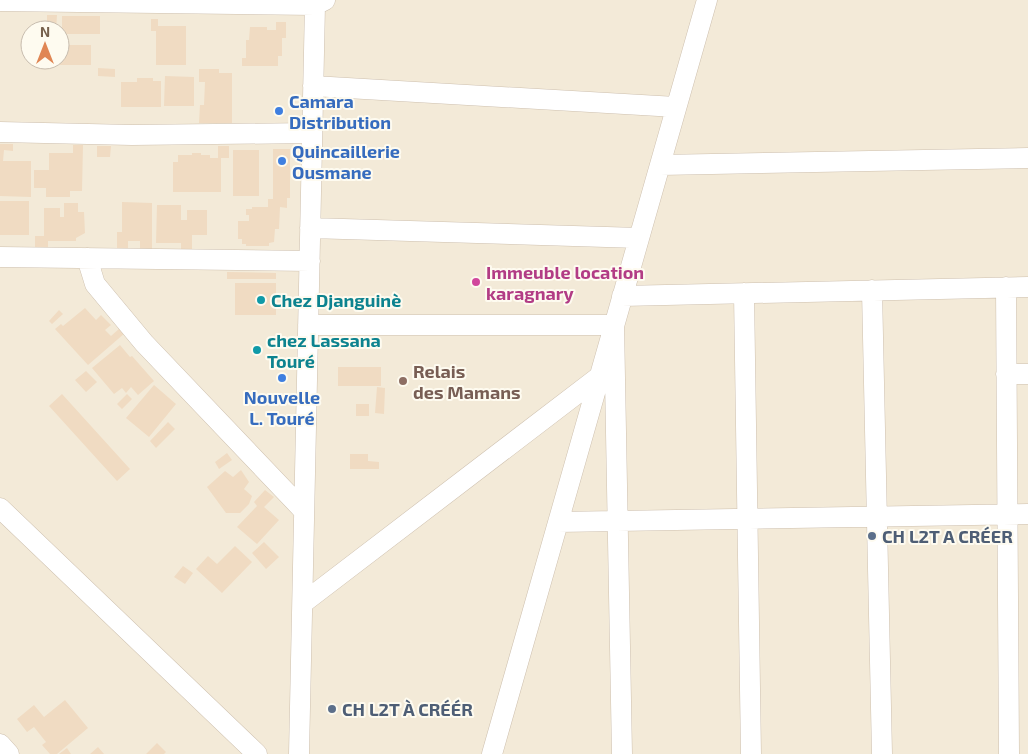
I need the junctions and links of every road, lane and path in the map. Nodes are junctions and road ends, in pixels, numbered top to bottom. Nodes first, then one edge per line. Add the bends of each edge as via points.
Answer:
1 (707, 0) edge
2 (0, 1) edge
3 (108, 1) edge
4 (318, 2) edge
5 (313, 86) junction
6 (676, 107) junction
7 (0, 132) edge
8 (312, 133) junction
9 (1028, 158) edge
10 (660, 165) junction
11 (310, 228) junction
12 (639, 238) junction
13 (0, 257) edge
14 (87, 258) junction
15 (310, 261) junction
16 (1028, 287) edge
17 (1006, 288) junction
18 (872, 290) junction
19 (744, 293) junction
20 (622, 296) junction
21 (614, 325) junction
22 (308, 326) junction
23 (1006, 374) junction
24 (1028, 374) edge
25 (600, 376) junction
26 (0, 508) edge
27 (304, 510) junction
28 (1007, 514) junction
29 (1028, 514) edge
30 (877, 517) junction
31 (748, 519) junction
32 (617, 521) junction
33 (558, 522) junction
34 (303, 603) junction
35 (256, 754) edge
36 (300, 754) edge
37 (492, 754) edge
38 (622, 754) edge
39 (751, 754) edge
40 (882, 754) edge
41 (1009, 754) edge

1 - 6 street
2 - 3 street
3 - 4 street
4 - 5 street
5 - 6 street
5 - 8 street
6 - 10 street
7 - 8 street via 132,135
8 - 11 street
9 - 10 street
10 - 12 street
11 - 12 street
11 - 15 street
12 - 20 street
13 - 14 street
14 - 15 street
14 - 27 street via 95,284 144,343
15 - 22 street
16 - 17 street
17 - 18 street
17 - 23 street
18 - 19 street
18 - 30 street
19 - 20 street
19 - 31 street
20 - 21 street
21 - 22 street
21 - 25 street
21 - 32 street
22 - 27 street
23 - 24 street
23 - 28 street
25 - 33 street
25 - 34 street
26 - 35 street
27 - 34 street
28 - 29 street
28 - 30 street
28 - 41 street
30 - 31 street
30 - 40 street
31 - 32 street
31 - 39 street
32 - 33 street
32 - 38 street
33 - 37 street
34 - 36 street

